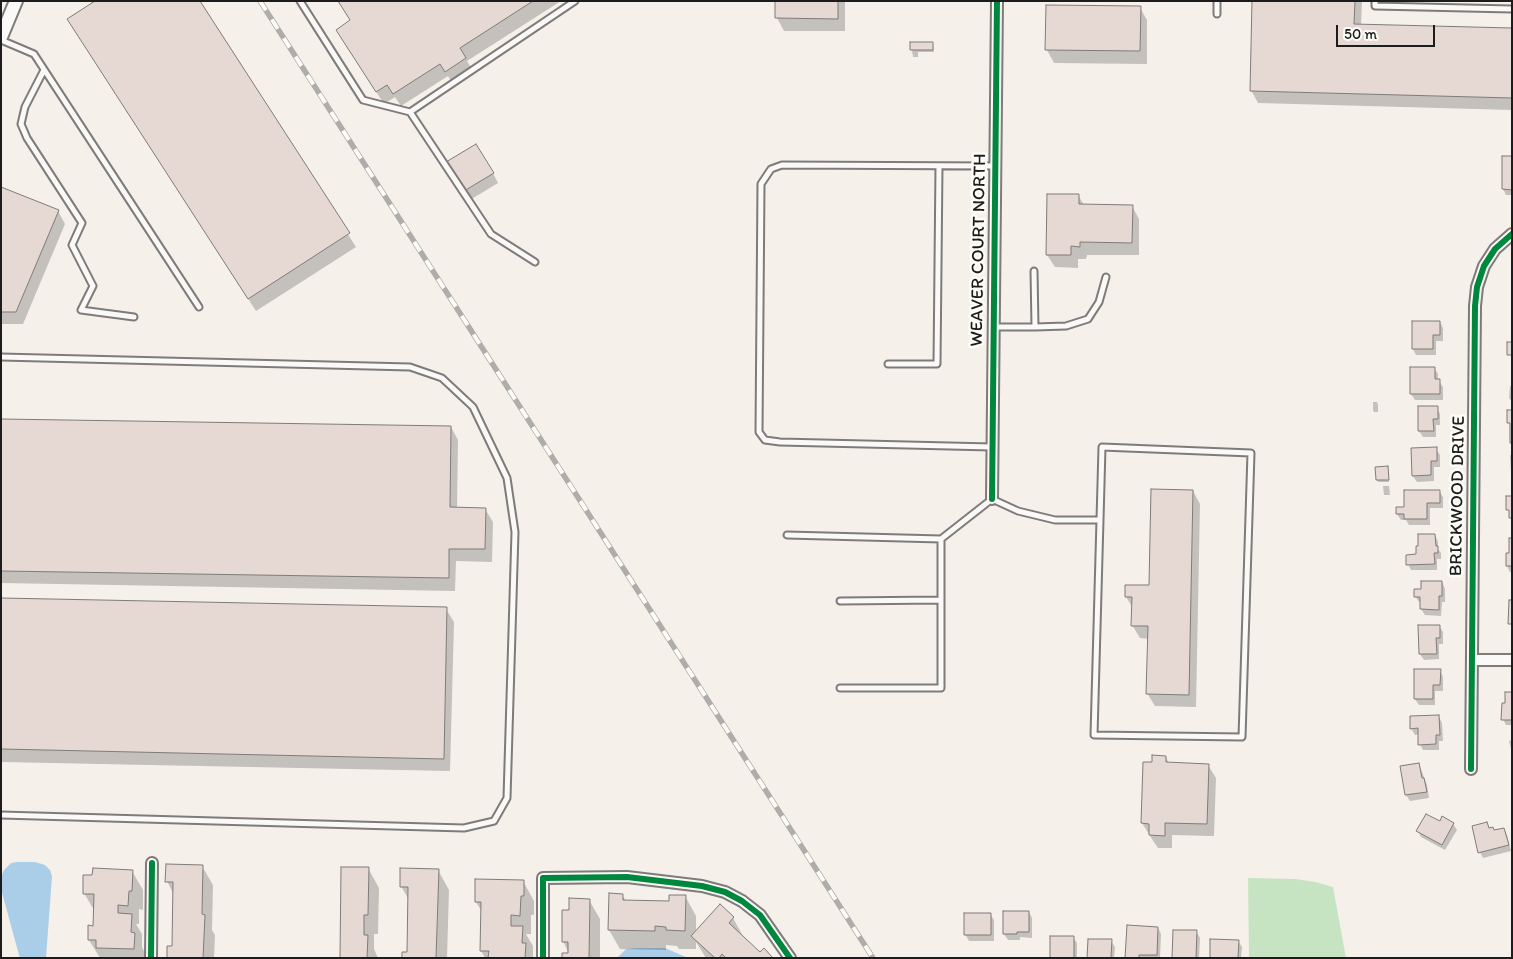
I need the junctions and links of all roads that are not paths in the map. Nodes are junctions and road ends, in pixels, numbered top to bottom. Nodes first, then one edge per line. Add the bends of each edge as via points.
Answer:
1 (16, 1) edge
2 (300, 1) edge
3 (575, 1) edge
4 (997, 1) edge
5 (1217, 1) edge
6 (1374, 1) edge
7 (1512, 9) edge
8 (1217, 14) dead end
9 (1, 39) edge
10 (44, 70) junction
11 (410, 112) junction
12 (939, 166) junction
13 (995, 166) junction
14 (1511, 234) edge
15 (535, 262) dead end
16 (1034, 271) dead end
17 (1106, 277) dead end
18 (199, 307) dead end
19 (134, 317) dead end
20 (1034, 326) junction
21 (993, 327) junction
22 (1, 357) edge
23 (888, 364) dead end
24 (992, 447) junction
25 (992, 499) junction
26 (1100, 520) junction
27 (787, 535) dead end
28 (941, 539) junction
29 (941, 600) junction
30 (840, 601) dead end
31 (1472, 660) junction
32 (1512, 660) edge
33 (840, 688) dead end
34 (1471, 769) dead end
35 (1, 816) edge
36 (152, 863) dead end
37 (151, 958) edge
38 (543, 958) edge
39 (790, 958) edge

1 - 9 street
2 - 11 lane via 363,100
3 - 11 lane
4 - 13 street, WEAVER COURT NORTH
5 - 8 lane
6 - 7 lane via 1374,6
9 - 10 lane via 34,54
10 - 18 lane
10 - 19 lane via 25,107 21,124 82,223 72,245 93,286 81,310
11 - 15 lane via 490,234
12 - 13 lane
12 - 23 lane via 937,364
12 - 24 lane via 782,166 771,169 766,176 761,184 759,432 766,440 780,442
13 - 21 street, WEAVER COURT NORTH
14 - 31 street, BRICKWOOD DRIVE via 1495,249 1484,266 1475,306
16 - 20 lane
17 - 20 lane via 1099,302 1088,319 1066,326
20 - 21 lane
21 - 24 street, WEAVER COURT NORTH
22 - 35 lane via 410,367 442,378 473,407 507,478 515,532 507,798 494,821 464,828
24 - 25 street, WEAVER COURT NORTH
25 - 26 lane via 1018,511 1056,520
25 - 28 lane
26 - 26 lane via 1094,735 1242,737 1251,453 1102,447
27 - 28 lane
28 - 29 lane
29 - 30 lane
29 - 33 lane via 941,688
31 - 32 street
31 - 34 street, BRICKWOOD DRIVE
36 - 37 street
38 - 39 street via 542,878 627,877 685,883 725,892 760,915

